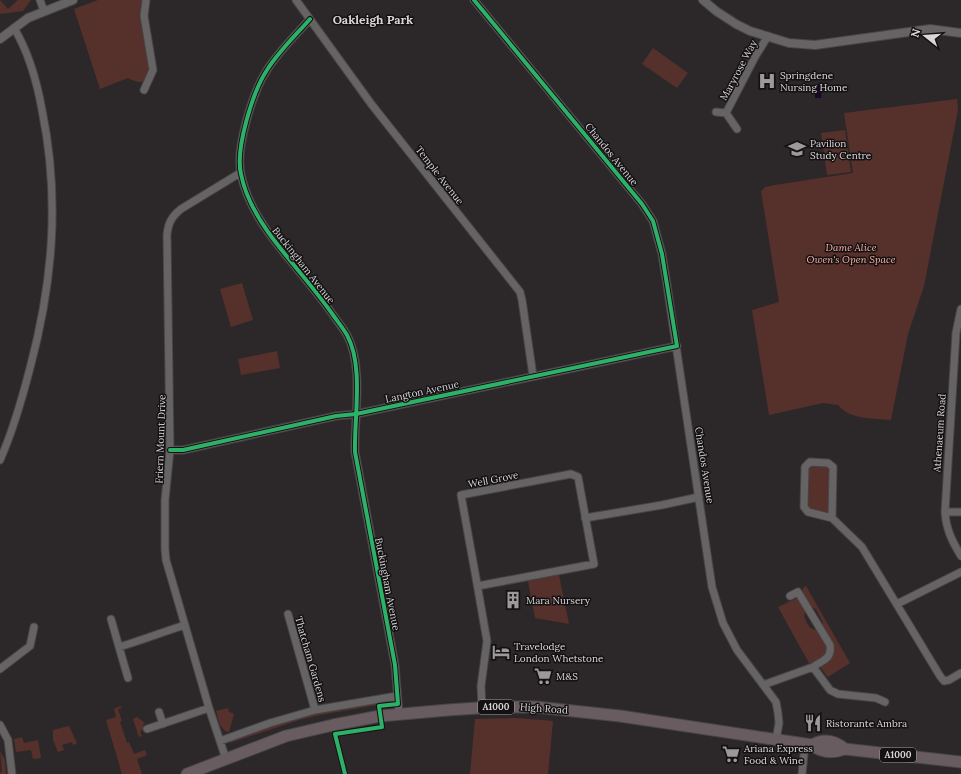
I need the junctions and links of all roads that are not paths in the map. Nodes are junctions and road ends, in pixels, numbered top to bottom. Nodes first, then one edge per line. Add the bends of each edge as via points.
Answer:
1 (40, 0) edge
2 (73, 0) edge
3 (146, 0) edge
4 (296, 0) edge
5 (474, 0) edge
6 (703, 0) edge
7 (44, 11) junction
8 (310, 19) junction
9 (14, 28) junction
10 (961, 32) edge
11 (768, 36) junction
12 (0, 38) edge
13 (144, 90) dead end
14 (716, 112) dead end
15 (726, 114) junction
16 (736, 129) dead end
17 (240, 173) junction
18 (961, 309) edge
19 (677, 346) junction
20 (533, 376) junction
21 (356, 414) junction
22 (170, 450) junction
23 (1, 457) edge
24 (700, 497) junction
25 (945, 512) junction
26 (961, 512) edge
27 (585, 518) junction
28 (832, 518) junction
29 (961, 556) edge
30 (961, 572) edge
31 (478, 586) junction
32 (790, 596) dead end
33 (897, 604) junction
34 (288, 614) dead end
35 (111, 619) dead end
36 (185, 625) junction
37 (34, 627) dead end
38 (119, 646) junction
39 (813, 667) junction
40 (0, 669) edge
41 (961, 673) edge
42 (128, 678) dead end
43 (764, 685) junction
44 (397, 696) junction
45 (885, 702) dead end
46 (482, 707) junction
47 (209, 708) junction
48 (315, 710) junction
49 (159, 712) dead end
50 (399, 714) junction
51 (163, 724) junction
52 (0, 725) edge
53 (147, 729) dead end
54 (776, 740) junction
55 (220, 741) junction
56 (809, 744) junction
57 (226, 759) junction
58 (961, 762) edge
59 (12, 774) edge
60 (187, 774) edge
61 (802, 774) edge

1 - 7 street
2 - 7 street
3 - 13 street via 144,16 153,70
4 - 8 street, Temple Avenue
5 - 19 street, Chandos Avenue via 642,204 653,221 662,254
6 - 11 street via 736,24
7 - 9 street
8 - 17 street, Buckingham Avenue via 280,52 255,92 245,128
8 - 20 street, Temple Avenue via 372,105 520,292
9 - 12 street
9 - 23 street via 27,55 40,99 49,144 53,205 43,315 24,391
10 - 11 street via 930,30 815,45 790,43
11 - 15 street, Maryrose Way
14 - 15 street, Maryrose Way
15 - 16 street, Maryrose Way
17 - 21 street, Buckingham Avenue via 251,204 268,231 347,335 354,353 358,392
17 - 22 street, Friern Mount Drive via 180,209 168,224
18 - 25 street, Athenaeum Road via 956,333
19 - 20 street, Langton Avenue
19 - 24 street, Chandos Avenue
20 - 21 street, Langton Avenue
21 - 22 street, Langton Avenue via 336,416 183,450
21 - 44 street, Buckingham Avenue via 355,452 396,665
22 - 36 street, Friern Mount Drive via 165,500 166,560
24 - 27 street
24 - 43 street, Chandos Avenue via 712,587 722,622 737,650
25 - 26 street
25 - 29 street, Athenaeum Road via 949,535
27 - 31 street, Well Grove via 594,564
27 - 31 street, Well Grove via 578,477 571,474 460,495
28 - 28 street via 808,512 804,506 805,467 810,462 828,463 833,467
28 - 33 street via 862,547
30 - 33 street
31 - 46 street, Well Grove via 487,641 481,686
32 - 39 street via 798,592 830,645 831,652 828,657
33 - 41 street via 944,681
34 - 48 street, Thatcham Gardens
35 - 38 street
36 - 38 street
36 - 47 street, Friern Mount Drive
37 - 40 street via 30,646
38 - 42 street
39 - 43 street
39 - 45 street via 830,690 838,694 876,698
43 - 54 street, Chandos Avenue via 776,702 779,723
44 - 48 street
44 - 50 street, Buckingham Avenue
46 - 50 main road, High Road / A1000
46 - 54 main road, High Road / A1000 via 521,706 568,710
47 - 51 street
47 - 55 street, Friern Mount Drive
48 - 55 street
49 - 51 street
50 - 57 main road, High Road / A1000 via 286,736
51 - 53 street
52 - 59 street via 8,740
54 - 56 main road, High Road / A1000
55 - 57 street, Friern Mount Drive
56 - 58 main road, High Road / A1000 via 820,740 838,743 845,749
56 - 61 street
57 - 60 main road, High Road / A1000

